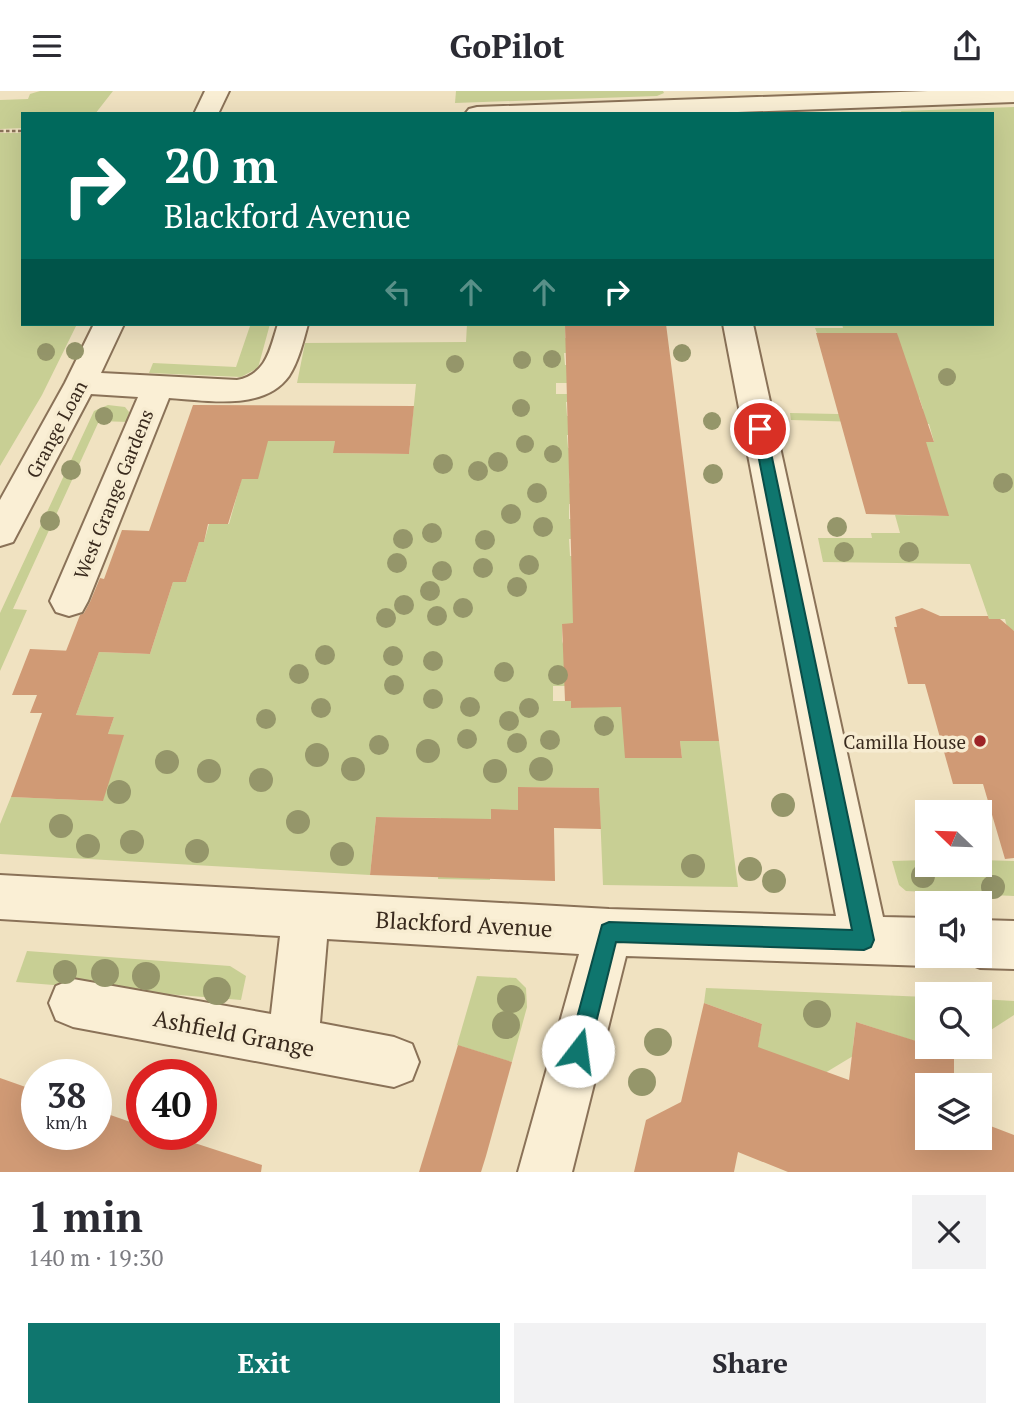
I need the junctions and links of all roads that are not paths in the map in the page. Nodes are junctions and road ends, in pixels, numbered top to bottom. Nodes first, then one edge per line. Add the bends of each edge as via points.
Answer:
1 (217, 91) edge
2 (1014, 95) edge
3 (693, 104) edge
4 (207, 112) edge
5 (520, 112) edge
6 (108, 326) edge
7 (292, 326) edge
8 (738, 326) edge
9 (81, 383) junction
10 (157, 387) junction
11 (0, 532) edge
12 (69, 601) dead end
13 (0, 897) edge
14 (306, 915) junction
15 (609, 932) junction
16 (864, 940) junction
17 (915, 942) edge
18 (992, 944) edge
19 (1014, 945) edge
20 (73, 1003) dead end
21 (293, 1044) junction
22 (394, 1062) dead end
23 (545, 1172) edge

1 - 4 street
2 - 3 street
3 - 5 street
6 - 9 street, Grange Loan
7 - 10 street, West Grange Gardens via 280,368 257,387 237,391
8 - 16 street
9 - 10 street, West Grange Gardens
9 - 11 street, Grange Loan
10 - 12 street, West Grange Gardens
13 - 14 street, Blackford Avenue
14 - 15 street, Blackford Avenue
14 - 21 street
15 - 16 street, Blackford Avenue
15 - 23 street
16 - 17 street, Blackford Avenue
18 - 19 street
20 - 21 street, Ashfield Grange
21 - 22 street, Ashfield Grange

